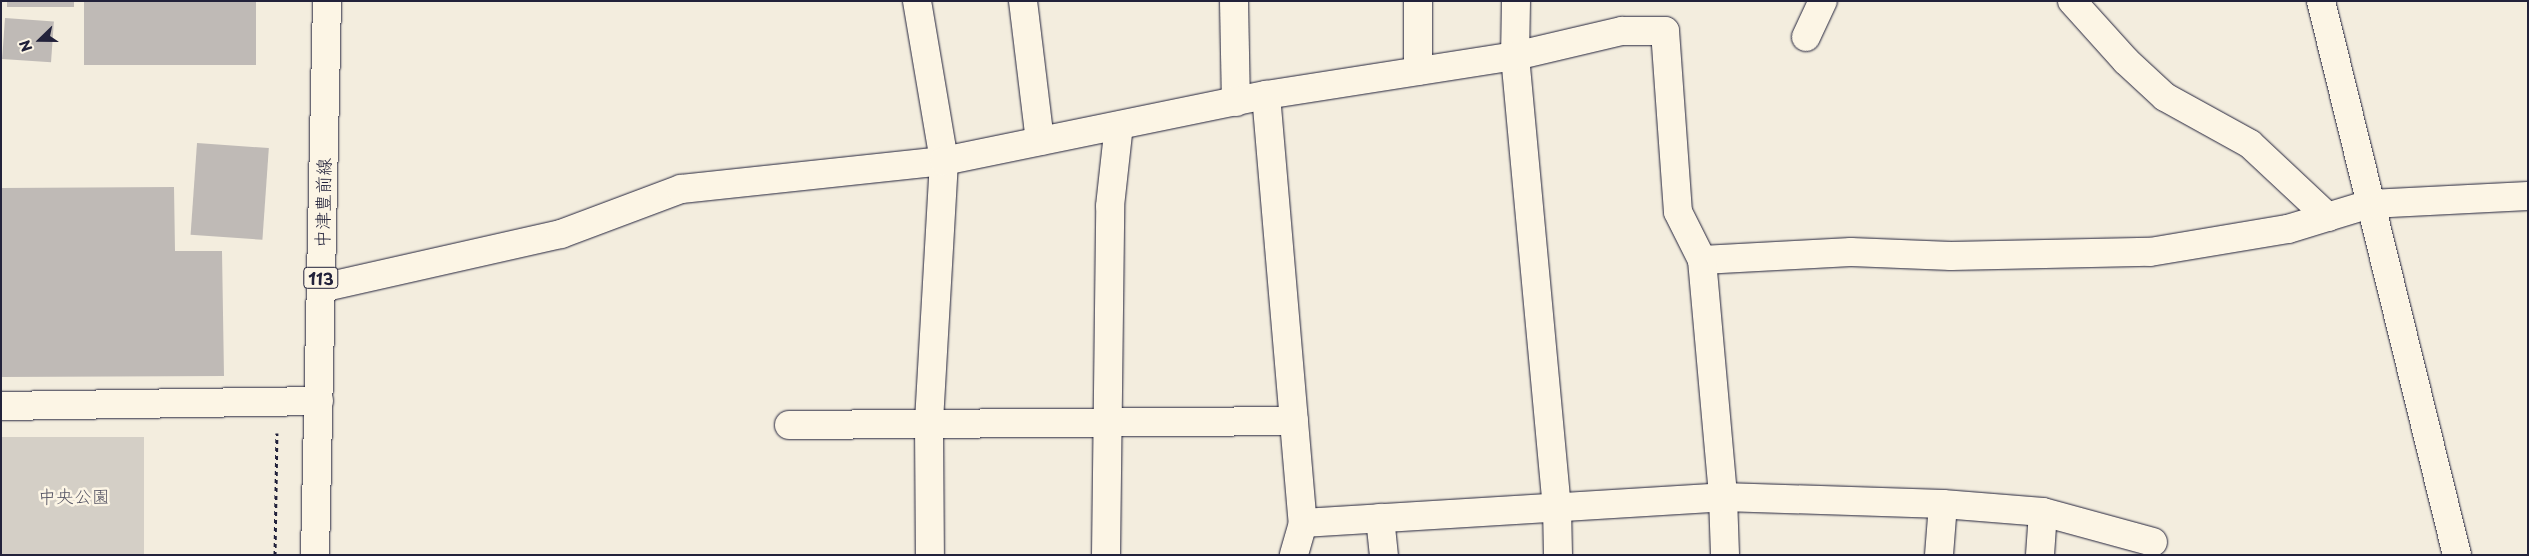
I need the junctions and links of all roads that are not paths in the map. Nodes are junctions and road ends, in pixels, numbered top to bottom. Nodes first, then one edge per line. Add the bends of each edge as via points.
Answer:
1 (327, 1) edge
2 (917, 1) edge
3 (1023, 1) edge
4 (1234, 1) edge
5 (1418, 1) edge
6 (1516, 1) edge
7 (1823, 1) edge
8 (2072, 1) edge
9 (2321, 1) edge
10 (1806, 37) dead end
11 (1515, 56) junction
12 (1418, 71) junction
13 (1266, 95) junction
14 (1236, 102) junction
15 (1119, 125) junction
16 (1040, 141) junction
17 (944, 161) junction
18 (2528, 196) edge
19 (2370, 204) junction
20 (2328, 217) junction
21 (1702, 260) junction
22 (321, 288) junction
23 (319, 401) junction
24 (1, 406) edge
25 (1294, 421) junction
26 (1108, 423) junction
27 (929, 424) junction
28 (789, 425) dead end
29 (1723, 497) junction
30 (1943, 504) junction
31 (1557, 507) junction
32 (2042, 512) junction
33 (1380, 518) junction
34 (1303, 523) junction
35 (2153, 542) dead end
36 (315, 555) edge
37 (930, 555) edge
38 (1106, 555) edge
39 (1294, 555) edge
40 (1384, 555) edge
41 (1558, 555) edge
42 (1725, 555) edge
43 (1939, 555) edge
44 (2040, 555) edge
45 (2457, 555) edge

1 - 22 street, 中津豊前線 / 113
2 - 17 street
3 - 16 street
4 - 14 street
5 - 12 street
6 - 11 street
7 - 10 street
8 - 20 street via 2126,61 2165,96 2250,144
9 - 19 street
11 - 12 street
11 - 21 street via 1622,31 1665,31 1678,212
11 - 31 street
12 - 13 street
13 - 14 street
13 - 25 street
14 - 15 street
15 - 16 street
15 - 26 street via 1110,206
16 - 17 street
17 - 22 street via 680,189 561,234
17 - 27 street
18 - 19 street
19 - 20 street
19 - 45 street
20 - 21 street via 2288,229 2150,252 1951,256 1851,252
21 - 29 street
22 - 23 street, 中津豊前線 / 113
23 - 24 street
23 - 36 street, 中津豊前線 / 113
25 - 26 street
25 - 34 street
26 - 27 street
26 - 38 street
27 - 28 street
27 - 37 street
29 - 30 street
29 - 31 street
29 - 42 street
30 - 32 street
30 - 43 street
31 - 33 street
31 - 41 street
32 - 35 street
32 - 44 street
33 - 34 street
33 - 40 street
34 - 39 street

